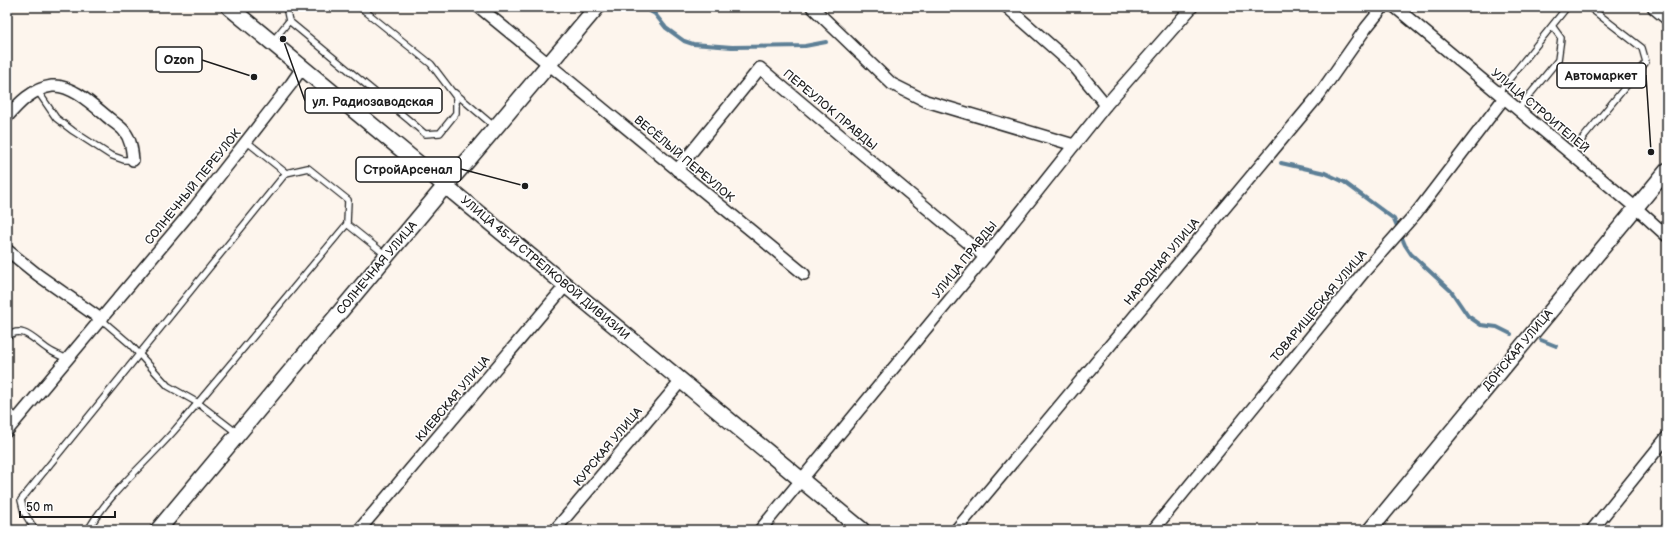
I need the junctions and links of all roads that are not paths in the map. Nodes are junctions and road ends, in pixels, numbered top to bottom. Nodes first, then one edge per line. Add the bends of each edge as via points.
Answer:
1 (229, 7) edge
2 (286, 7) edge
3 (360, 7) edge
4 (479, 7) edge
5 (597, 7) edge
6 (812, 7) edge
7 (1007, 7) edge
8 (1192, 7) edge
9 (1383, 7) edge
10 (1395, 7) edge
11 (1567, 7) edge
12 (1589, 7) edge
13 (1655, 7) edge
14 (1667, 17) edge
15 (289, 21) junction
16 (1553, 27) junction
17 (272, 42) junction
18 (549, 64) junction
19 (302, 68) junction
20 (450, 89) junction
21 (37, 90) junction
22 (1501, 95) junction
23 (1106, 105) junction
24 (1518, 109) junction
25 (7, 117) edge
26 (496, 128) junction
27 (246, 141) junction
28 (1074, 145) junction
29 (1570, 154) junction
30 (133, 160) joint
31 (677, 170) junction
32 (1667, 170) edge
33 (286, 173) junction
34 (445, 186) junction
35 (1636, 208) junction
36 (347, 224) junction
37 (1667, 236) edge
38 (7, 250) edge
39 (387, 256) junction
40 (985, 257) junction
41 (804, 274) dead end
42 (566, 285) junction
43 (102, 320) junction
44 (7, 337) edge
45 (139, 354) junction
46 (66, 358) junction
47 (681, 381) junction
48 (198, 403) junction
49 (7, 409) edge
50 (18, 419) junction
51 (7, 431) edge
52 (238, 434) junction
53 (1667, 436) edge
54 (802, 480) junction
55 (35, 530) edge
56 (88, 530) edge
57 (158, 530) edge
58 (359, 530) edge
59 (555, 530) edge
60 (760, 530) edge
61 (862, 530) edge
62 (956, 530) edge
63 (1153, 530) edge
64 (1370, 530) edge
65 (1592, 530) edge

1 - 17 main road, УЛИЦА 45-Й СТРЕЛКОВОЙ ДИВИЗИИ
2 - 15 lane
3 - 20 lane via 431,64
4 - 18 street, ВЕСЁЛЫЙ ПЕРЕУЛОК
5 - 18 main road, СОЛНЕЧНАЯ УЛИЦА
6 - 28 street via 892,84 926,101
7 - 23 street via 1074,66
8 - 23 street, УЛИЦА ПРАВДЫ
9 - 62 street, НАРОДНАЯ УЛИЦА via 1319,95
10 - 22 street, УЛИЦА СТРОИТЕЛЕЙ
11 - 16 lane
12 - 29 lane via 1642,48 1646,62
13 - 14 street
15 - 17 lane
15 - 20 lane via 425,134 440,133 456,113 456,97
16 - 22 lane
16 - 24 lane via 1562,38 1558,60
17 - 19 main road, УЛИЦА 45-Й СТРЕЛКОВОЙ ДИВИЗИИ
18 - 26 main road, СОЛНЕЧНАЯ УЛИЦА
18 - 31 street, ВЕСЁЛЫЙ ПЕРЕУЛОК
19 - 27 street, СОЛНЕЧНЫЙ ПЕРЕУЛОК
19 - 34 main road, УЛИЦА 45-Й СТРЕЛКОВОЙ ДИВИЗИИ
20 - 26 lane
21 - 25 street via 22,100
21 - 30 lane via 56,118 67,127 110,155
21 - 30 street via 53,86 84,97 125,131 131,143
22 - 24 street, УЛИЦА СТРОИТЕЛЕЙ
22 - 63 street, ТОВАРИЩЕСКАЯ УЛИЦА via 1417,212 1363,273
23 - 28 street, УЛИЦА ПРАВДЫ
24 - 29 street, УЛИЦА СТРОИТЕЛЕЙ
26 - 34 main road, СОЛНЕЧНАЯ УЛИЦА
27 - 33 lane
27 - 43 street, СОЛНЕЧНЫЙ ПЕРЕУЛОК
28 - 40 street, УЛИЦА ПРАВДЫ
29 - 35 street, УЛИЦА СТРОИТЕЛЕЙ
31 - 40 street, ПЕРЕУЛОК ПРАВДЫ via 760,68
31 - 41 street, ВЕСЁЛЫЙ ПЕРЕУЛОК
32 - 35 street, ДОНСКАЯ УЛИЦА
33 - 36 lane via 308,168 348,200
33 - 45 lane
34 - 39 main road, СОЛНЕЧНАЯ УЛИЦА
34 - 42 main road, УЛИЦА 45-Й СТРЕЛКОВОЙ ДИВИЗИИ
35 - 37 street, УЛИЦА СТРОИТЕЛЕЙ
35 - 64 street, ДОНСКАЯ УЛИЦА
36 - 39 lane
36 - 48 lane
38 - 43 street
39 - 52 main road, СОЛНЕЧНАЯ УЛИЦА
40 - 54 street, УЛИЦА ПРАВДЫ
42 - 47 main road, УЛИЦА 45-Й СТРЕЛКОВОЙ ДИВИЗИИ
42 - 58 street, КИЕВСКАЯ УЛИЦА
43 - 45 lane
43 - 46 street, СОЛНЕЧНЫЙ ПЕРЕУЛОК
44 - 46 lane via 17,331 24,332 47,350
45 - 48 lane via 168,386
45 - 55 lane via 21,500 24,512
46 - 50 street, СОЛНЕЧНЫЙ ПЕРЕУЛОК
47 - 54 main road, УЛИЦА 45-Й СТРЕЛКОВОЙ ДИВИЗИИ
47 - 59 street, КУРСКАЯ УЛИЦА
48 - 52 lane
48 - 56 lane via 99,512
49 - 50 lane
50 - 51 street, СОЛНЕЧНЫЙ ПЕРЕУЛОК
52 - 57 main road, СОЛНЕЧНАЯ УЛИЦА
53 - 65 street
54 - 60 street, УЛИЦА ПРАВДЫ
54 - 61 main road, УЛИЦА 45-Й СТРЕЛКОВОЙ ДИВИЗИИ

